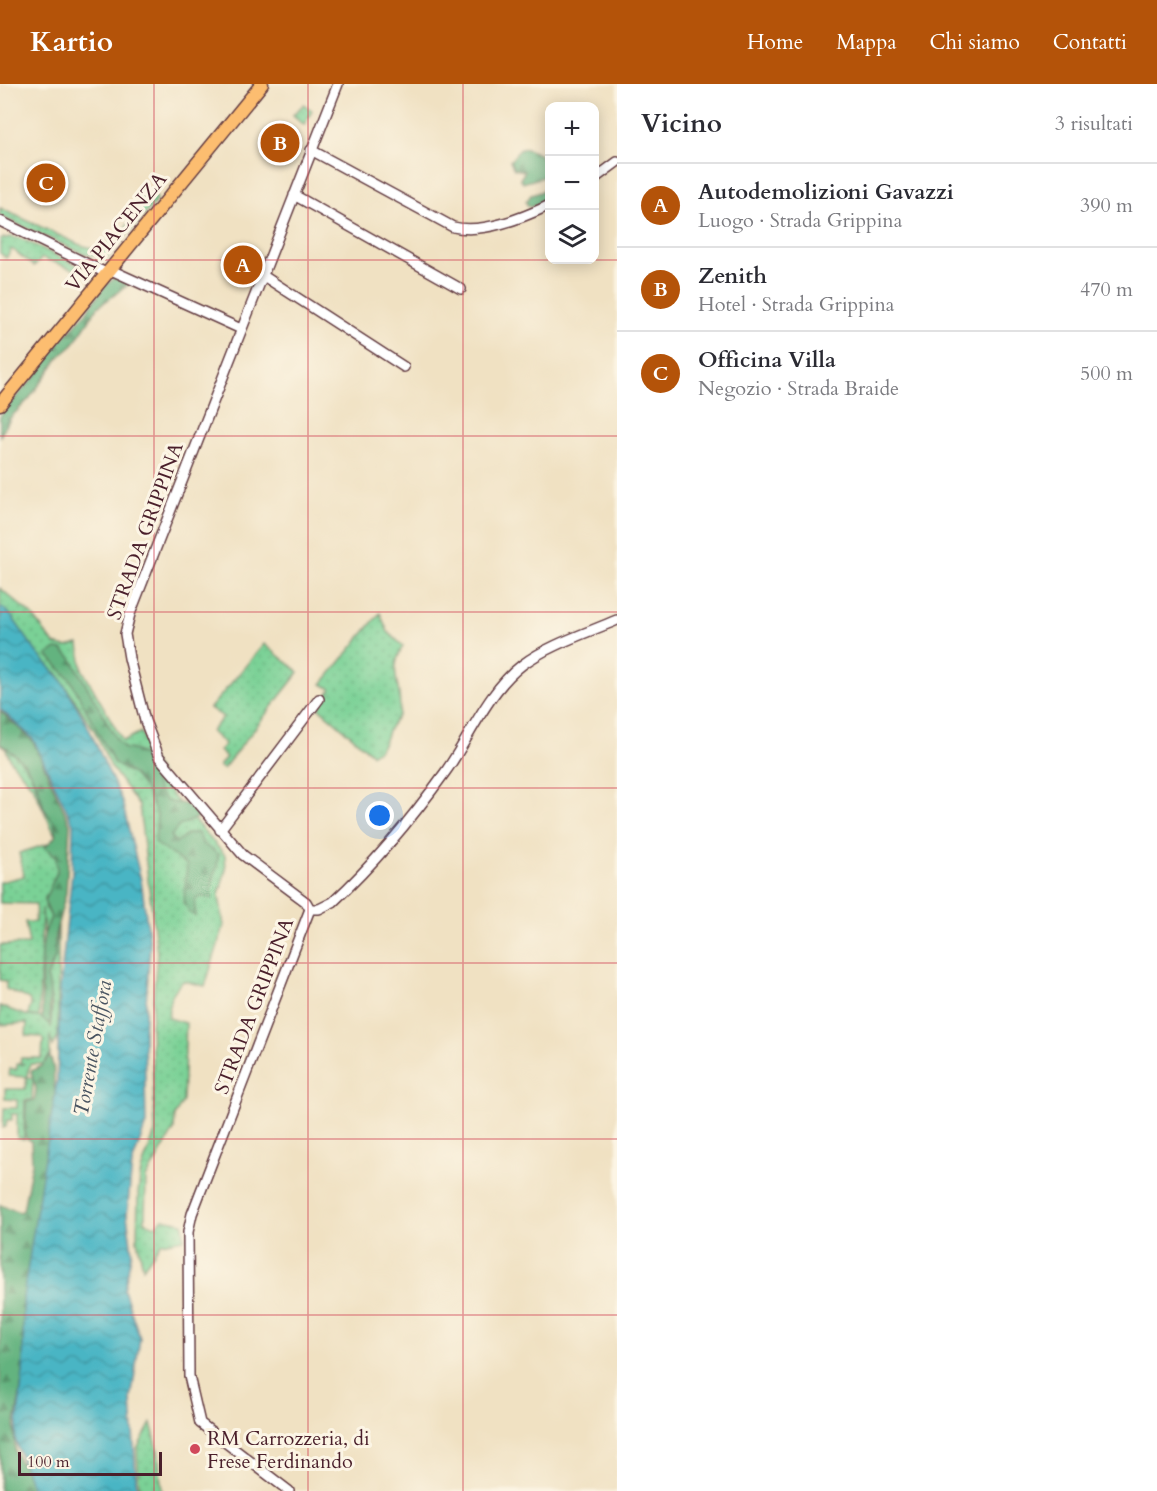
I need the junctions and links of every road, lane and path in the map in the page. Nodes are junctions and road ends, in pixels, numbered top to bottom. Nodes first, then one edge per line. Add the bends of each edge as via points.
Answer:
1 (262, 84) edge
2 (338, 84) edge
3 (311, 150) junction
4 (617, 162) edge
5 (599, 175) edge
6 (294, 195) junction
7 (545, 207) edge
8 (0, 221) edge
9 (109, 272) junction
10 (262, 274) junction
11 (461, 289) dead end
12 (241, 329) junction
13 (404, 367) dead end
14 (0, 404) edge
15 (617, 620) edge
16 (320, 699) dead end
17 (220, 830) junction
18 (310, 909) junction
19 (289, 1491) edge

1 - 9 main road, VIA PIACENZA
2 - 3 street, STRADA GRIPPINA
3 - 6 street, STRADA GRIPPINA
3 - 7 street via 453,228 464,230 508,221
4 - 5 street
6 - 10 street, STRADA GRIPPINA
6 - 11 street
8 - 9 street
9 - 12 street
9 - 14 main road, VIA PIACENZA
10 - 12 street, STRADA GRIPPINA
10 - 13 street
12 - 17 street, STRADA GRIPPINA via 125,634 142,712 159,757
15 - 18 street via 542,652 513,673 444,773 396,832 333,902
16 - 17 street
17 - 18 street, STRADA GRIPPINA via 243,855
18 - 19 street, STRADA GRIPPINA via 188,1232 189,1376 200,1423

